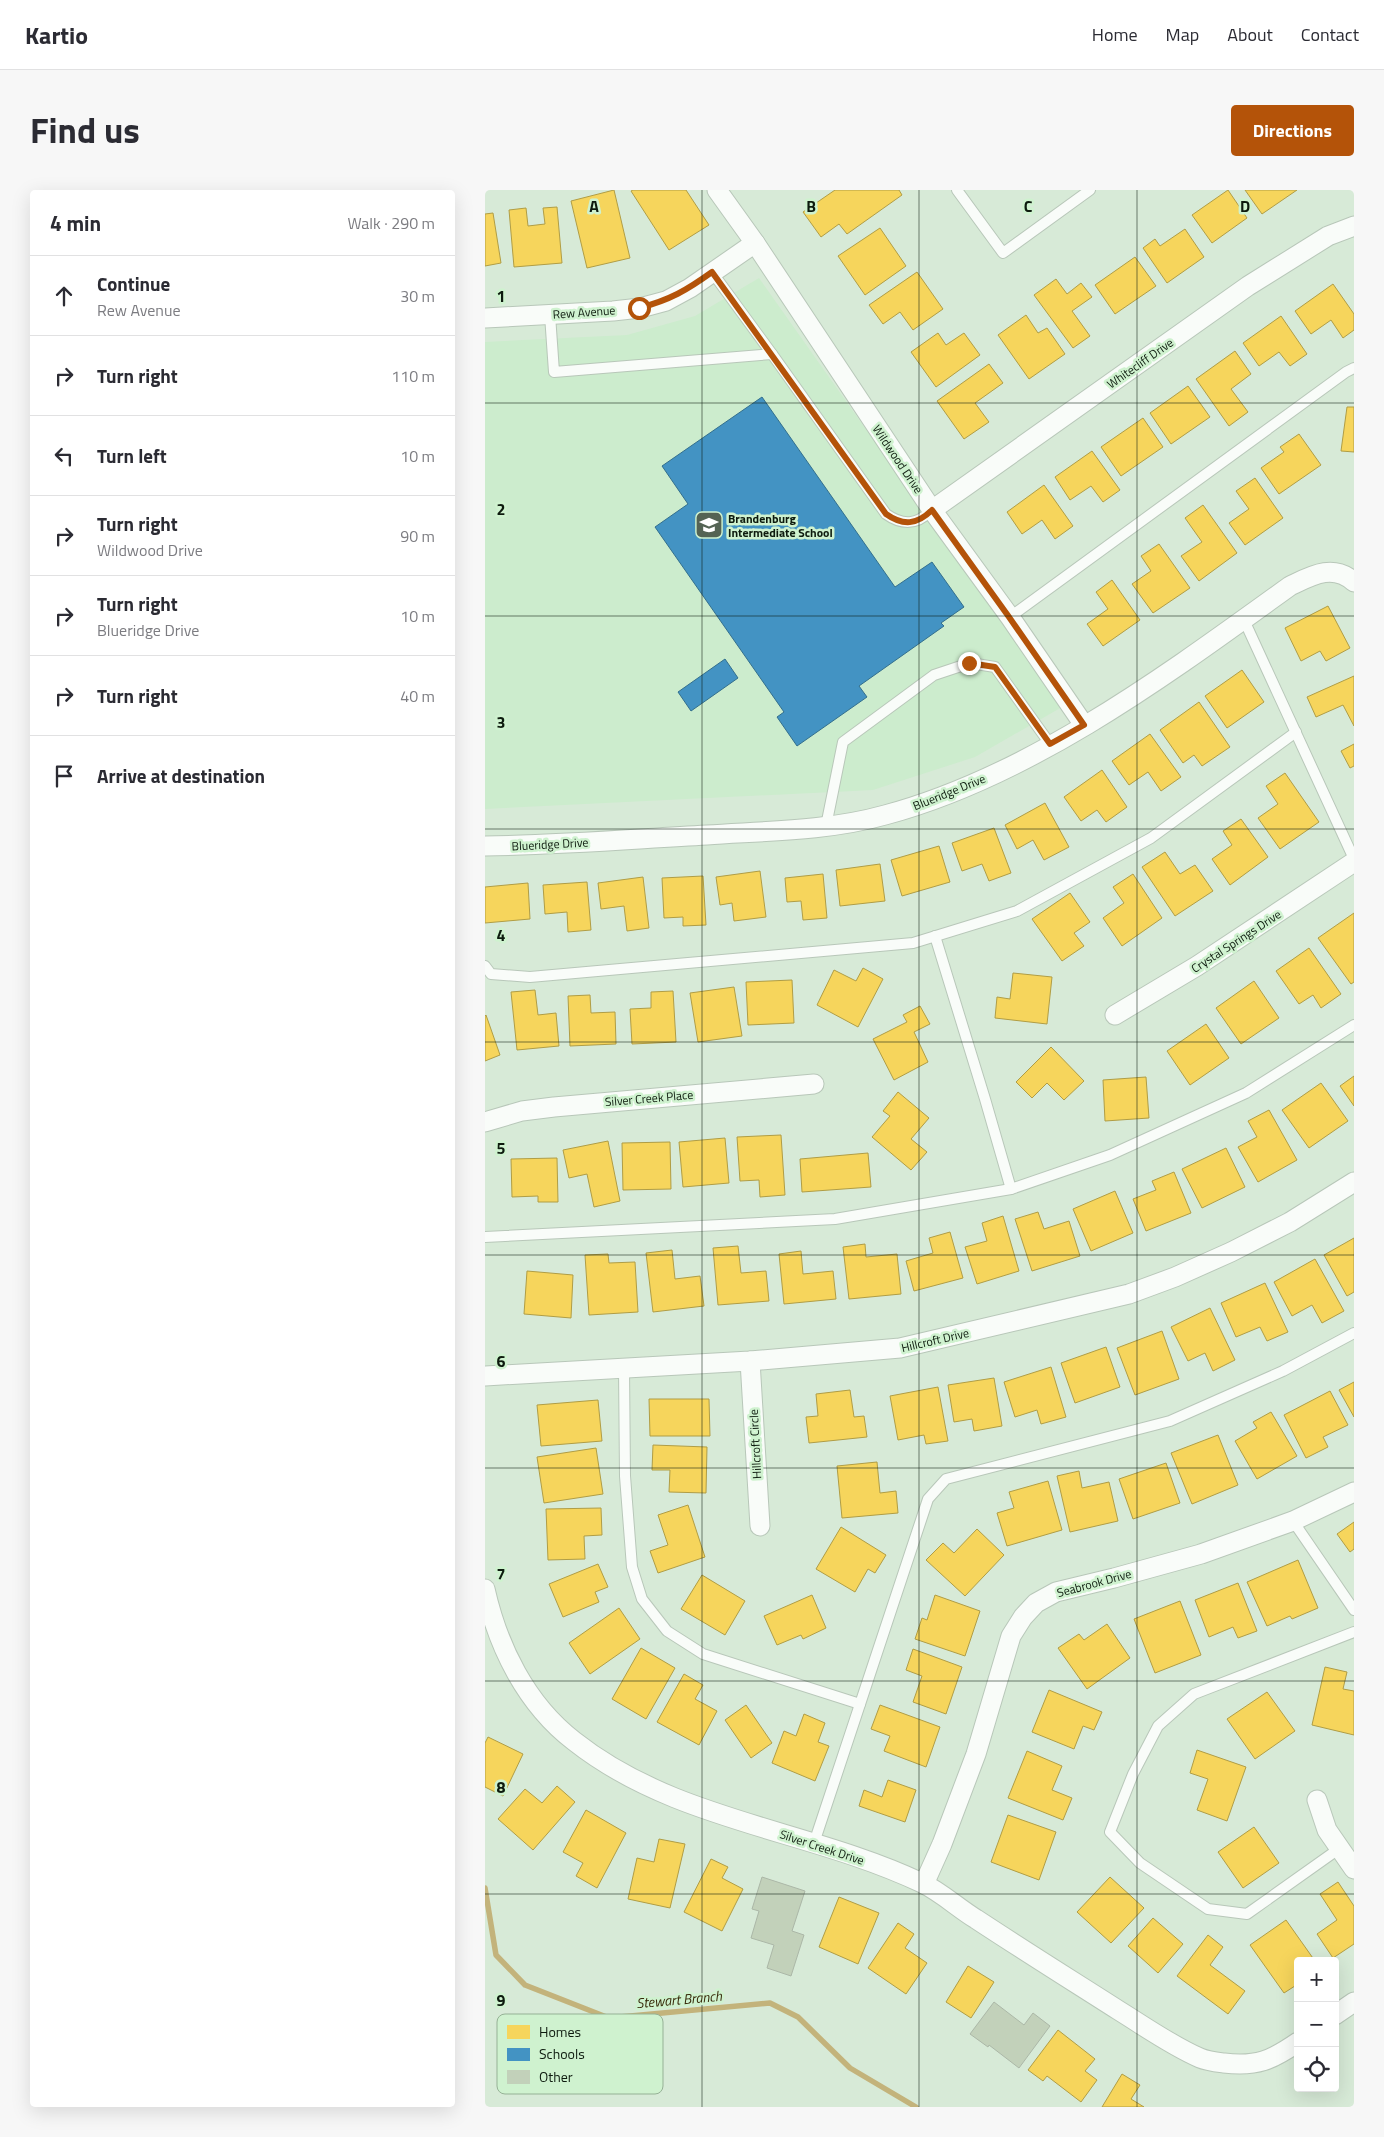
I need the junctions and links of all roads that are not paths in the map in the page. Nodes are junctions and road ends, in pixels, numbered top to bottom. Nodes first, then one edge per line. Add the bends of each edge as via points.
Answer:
1 (717, 190) edge
2 (957, 190) edge
3 (1089, 190) edge
4 (1354, 226) edge
5 (755, 243) junction
6 (712, 272) junction
7 (550, 315) junction
8 (485, 318) edge
9 (772, 354) junction
10 (1354, 368) edge
11 (932, 510) junction
12 (1354, 582) edge
13 (1009, 617) junction
14 (1243, 620) junction
15 (1084, 725) junction
16 (1296, 732) junction
17 (1050, 744) junction
18 (826, 826) junction
19 (485, 846) edge
20 (1354, 860) edge
21 (935, 936) junction
22 (485, 966) edge
23 (1115, 1015) dead end
24 (1354, 1025) edge
25 (814, 1084) dead end
26 (485, 1122) edge
27 (1354, 1182) edge
28 (1011, 1188) junction
29 (485, 1237) edge
30 (1354, 1333) edge
31 (750, 1361) junction
32 (624, 1368) junction
33 (485, 1376) edge
34 (1354, 1492) edge
35 (1293, 1521) junction
36 (759, 1526) dead end
37 (485, 1589) edge
38 (1354, 1610) edge
39 (1354, 1632) edge
40 (492, 1639) edge
41 (860, 1704) junction
42 (1317, 1800) dead end
43 (814, 1843) junction
44 (1340, 1848) junction
45 (1354, 1869) edge
46 (924, 1884) junction
47 (1354, 2002) edge
48 (1339, 2012) edge
49 (1294, 2045) edge

1 - 5 street, Wildwood Drive
2 - 3 lane via 1003,253
4 - 11 street, Whitecliff Drive via 1328,236 1248,286
5 - 6 street, Rew Avenue
5 - 11 street, Wildwood Drive
6 - 7 street, Rew Avenue via 666,301 639,308
6 - 9 lane
7 - 8 street, Rew Avenue
7 - 9 lane via 554,372
9 - 11 lane via 886,514 905,523 920,520
10 - 13 lane
11 - 13 street, Wildwood Drive
12 - 14 street, Blueridge Drive via 1335,572 1319,573 1289,586
13 - 15 street, Wildwood Drive
14 - 15 street, Blueridge Drive via 1170,673
14 - 16 lane
15 - 17 street, Blueridge Drive
16 - 20 lane
16 - 21 lane via 1151,838 1017,911
17 - 18 street, Blueridge Drive via 988,777 934,800 883,816
17 - 18 lane via 995,667 969,663 934,675 843,742
18 - 19 street, Blueridge Drive via 536,846
20 - 23 street, Crystal Springs Drive via 1197,966
21 - 22 lane via 913,942 530,977 491,974
21 - 28 lane
24 - 28 lane via 1247,1093 1110,1155
25 - 26 street, Silver Creek Place via 554,1107 522,1111
27 - 31 street, Hillcroft Drive via 1290,1222 1231,1252 1129,1294 900,1348
28 - 29 lane via 835,1219
30 - 41 lane via 1283,1371 1170,1422 946,1479 928,1498
31 - 32 street, Hillcroft Drive
31 - 36 street, Hillcroft Circle
32 - 33 street, Hillcroft Drive
32 - 41 lane via 625,1485 632,1567 642,1599 667,1631 703,1654
34 - 35 street, Seabrook Drive
35 - 38 lane
35 - 46 street, Seabrook Drive via 1201,1554 1056,1592 1037,1603 1011,1636 973,1763 943,1844
37 - 40 street, Silver Creek Drive via 491,1613
39 - 44 lane via 1194,1694 1158,1726 1133,1774 1109,1832 1140,1863 1208,1909 1247,1914
40 - 43 street, Silver Creek Drive via 545,1713 571,1739 608,1766 651,1789 691,1805
41 - 43 lane
42 - 44 street via 1327,1830
43 - 46 street, Silver Creek Drive
44 - 45 street
46 - 49 street, Silver Creek Drive via 1149,2029 1200,2058 1240,2065 1258,2064
47 - 48 street

